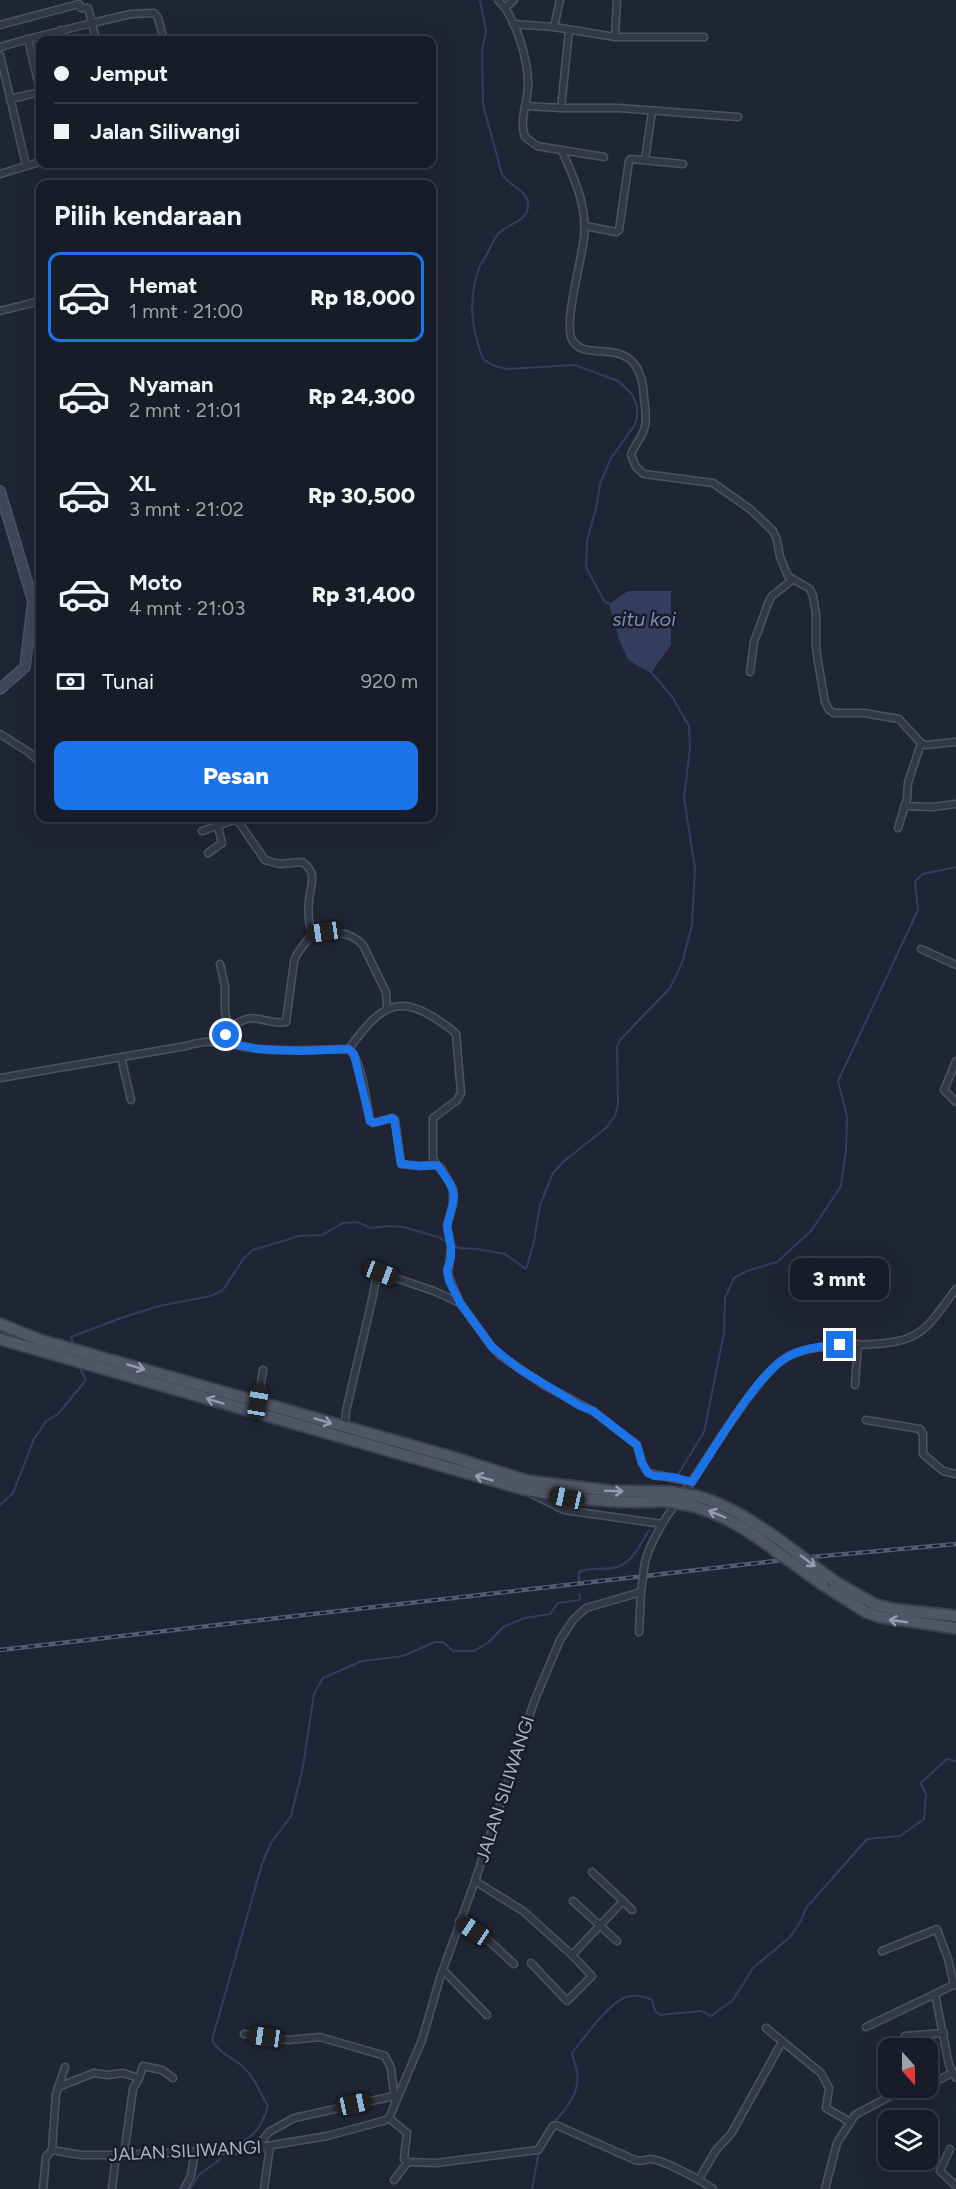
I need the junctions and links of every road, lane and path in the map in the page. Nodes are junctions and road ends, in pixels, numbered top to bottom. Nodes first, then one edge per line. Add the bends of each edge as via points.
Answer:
1 (498, 0) edge
2 (514, 0) edge
3 (560, 0) edge
4 (617, 0) edge
5 (506, 7) junction
6 (92, 22) junction
7 (513, 24) junction
8 (0, 25) edge
9 (554, 27) junction
10 (61, 30) junction
11 (568, 31) junction
12 (39, 36) edge
13 (62, 36) edge
14 (95, 36) edge
15 (163, 36) edge
16 (36, 37) edge
17 (615, 37) junction
18 (704, 37) dead end
19 (28, 39) junction
20 (0, 47) edge
21 (0, 55) edge
22 (36, 74) edge
23 (36, 93) edge
24 (10, 99) junction
25 (526, 106) junction
26 (561, 108) junction
27 (652, 111) junction
28 (738, 117) dead end
29 (561, 150) junction
30 (604, 157) dead end
31 (645, 160) junction
32 (36, 163) edge
33 (683, 164) dead end
34 (26, 165) junction
35 (0, 174) edge
36 (585, 226) junction
37 (36, 302) edge
38 (0, 311) edge
39 (0, 490) edge
40 (792, 580) junction
41 (750, 672) dead end
42 (0, 688) edge
43 (0, 734) edge
44 (956, 742) edge
45 (921, 743) junction
46 (36, 759) edge
47 (956, 804) edge
48 (904, 806) junction
49 (228, 822) edge
50 (239, 822) edge
51 (218, 827) junction
52 (898, 828) dead end
53 (202, 831) dead end
54 (208, 853) dead end
55 (312, 934) junction
56 (921, 949) dead end
57 (220, 964) dead end
58 (956, 965) edge
59 (387, 1008) junction
60 (229, 1029) junction
61 (224, 1042) junction
62 (349, 1049) junction
63 (121, 1057) junction
64 (956, 1061) edge
65 (0, 1078) edge
66 (131, 1100) dead end
67 (956, 1102) edge
68 (437, 1165) junction
69 (956, 1288) edge
70 (460, 1303) junction
71 (0, 1324) edge
72 (0, 1339) edge
73 (858, 1344) junction
74 (263, 1370) dead end
75 (159, 1379) junction
76 (855, 1385) dead end
77 (258, 1402) junction
78 (866, 1420) dead end
79 (345, 1428) junction
80 (956, 1474) edge
81 (692, 1482) junction
82 (523, 1489) junction
83 (668, 1496) junction
84 (662, 1524) junction
85 (777, 1545) junction
86 (641, 1592) junction
87 (956, 1616) edge
88 (956, 1628) edge
89 (639, 1632) dead end
90 (592, 1872) dead end
91 (475, 1881) junction
92 (573, 1901) dead end
93 (623, 1901) junction
94 (632, 1910) dead end
95 (459, 1921) junction
96 (599, 1925) junction
97 (617, 1941) dead end
98 (882, 1951) dead end
99 (572, 1955) junction
100 (531, 1963) dead end
101 (514, 1964) dead end
102 (443, 1970) junction
103 (955, 1984) edge
104 (935, 1994) junction
105 (487, 2015) dead end
106 (866, 2027) dead end
107 (766, 2028) dead end
108 (944, 2033) junction
109 (244, 2034) dead end
110 (905, 2038) edge
111 (782, 2042) junction
112 (65, 2067) dead end
113 (954, 2075) edge
114 (139, 2078) junction
115 (173, 2078) dead end
116 (938, 2082) edge
117 (58, 2087) junction
118 (885, 2098) edge
119 (395, 2099) junction
120 (389, 2118) junction
121 (850, 2122) junction
122 (270, 2146) junction
123 (256, 2148) junction
124 (950, 2149) dead end
125 (52, 2150) junction
126 (195, 2151) junction
127 (116, 2155) junction
128 (124, 2155) junction
129 (408, 2162) junction
130 (699, 2179) junction
131 (394, 2180) dead end
132 (956, 2186) edge
133 (43, 2189) edge
134 (112, 2189) edge
135 (184, 2189) edge
136 (264, 2189) edge
137 (713, 2189) edge
138 (825, 2189) edge

1 - 5 street
2 - 5 street
3 - 9 street
4 - 17 street
5 - 7 street
6 - 8 street via 88,8 79,4
6 - 10 street
6 - 14 street
6 - 15 street via 154,13
7 - 9 street
7 - 25 street via 526,65
9 - 11 street
10 - 12 street
10 - 13 street
11 - 17 street
11 - 26 street
16 - 19 street
17 - 18 street
19 - 20 street
19 - 22 street
21 - 24 street
23 - 24 street
24 - 34 street
25 - 26 street
25 - 29 street via 525,137 537,146
26 - 27 street
27 - 28 street
27 - 31 street
29 - 30 street
29 - 36 street via 581,195
31 - 33 street
31 - 36 street via 629,161 619,230
32 - 34 street
34 - 35 street
36 - 40 street via 571,335 581,349 622,353 639,372 644,388 645,425 631,455 636,467 644,474 703,480 720,486 773,531 785,572
37 - 38 street
39 - 42 street via 33,601 25,667
40 - 41 street via 769,601 754,642
40 - 45 street via 810,589 815,600 817,655 829,710 899,718
43 - 46 street
44 - 45 street via 932,746
45 - 48 street
47 - 48 street
48 - 52 street
49 - 51 street
50 - 55 street via 265,860 279,864 302,862 311,870 308,919
51 - 53 street
51 - 54 street via 222,843
55 - 59 street via 339,933 357,938 386,992
55 - 60 street via 294,962 286,1022 249,1017
56 - 58 street
57 - 60 street
59 - 62 street via 373,1018
59 - 68 street via 402,1005 423,1011 456,1034 461,1093 432,1118 433,1159
60 - 61 street
61 - 62 street via 267,1050
61 - 63 street via 205,1040
62 - 68 street via 358,1066 370,1121 395,1120 401,1164
63 - 65 street
63 - 66 street
64 - 67 street via 944,1090
68 - 70 street via 453,1189 447,1226 451,1243 448,1275
69 - 73 street via 916,1335
70 - 79 street via 376,1274
70 - 81 street via 501,1356 593,1411 637,1445 648,1473
71 -> 75 main road
72 - 75 main road
73 - 76 street
73 - 81 street via 805,1350 778,1363
74 - 77 street
75 - 77 main road
82 -> 75 main road via 265,1416
77 -> 79 main road
78 - 80 street via 920,1429 923,1454 943,1471
79 -> 83 main road via 528,1481
81 - 84 street
82 - 83 main road via 604,1502
82 - 84 street via 564,1510
83 - 85 main road, bridge via 695,1501
84 - 86 street, bridge via 651,1545
85 -> 87 main road, bridge via 880,1606
88 -> 85 main road, bridge via 866,1612 822,1584
86 - 89 street
86 - 91 street, JALAN SILIWANGI via 586,1608 566,1629 534,1702
90 - 93 street
91 - 95 street, JALAN SILIWANGI
91 - 99 street via 523,1911
92 - 96 street
93 - 94 street
93 - 96 street
95 - 101 street
95 - 102 street, JALAN SILIWANGI
96 - 97 street
96 - 99 street
98 - 103 street via 937,1929
99 - 100 street via 592,1976 567,2001
102 - 105 street
102 - 119 street, JALAN SILIWANGI via 423,2040
103 - 104 street
104 - 106 street
104 - 108 street
107 - 111 street
108 - 110 street
108 - 113 street
109 - 119 street via 288,2040 320,2037 385,2056
111 - 121 street via 821,2073 830,2088 826,2108
111 - 130 street via 731,2134
112 - 117 street
113 - 116 street
114 - 115 street via 143,2066 162,2070
114 - 117 street via 123,2073 94,2073
114 - 128 street via 133,2089
117 - 125 street
118 - 121 street
119 - 120 street, JALAN SILIWANGI
119 - 123 street via 294,2118 269,2132
120 - 122 street, JALAN SILIWANGI via 327,2136
120 - 129 street via 407,2133 404,2159
121 - 138 street via 837,2143
122 - 123 street, JALAN SILIWANGI
122 - 136 street
123 - 126 street, JALAN SILIWANGI
124 - 132 street via 940,2171
125 - 127 street, JALAN SILIWANGI
125 - 133 street via 46,2157
126 - 128 street, JALAN SILIWANGI
126 - 135 street via 191,2176
127 - 128 street, JALAN SILIWANGI
127 - 134 street
129 - 130 street via 436,2163 538,2150 556,2125 640,2162 652,2160
129 - 131 street
130 - 137 street

